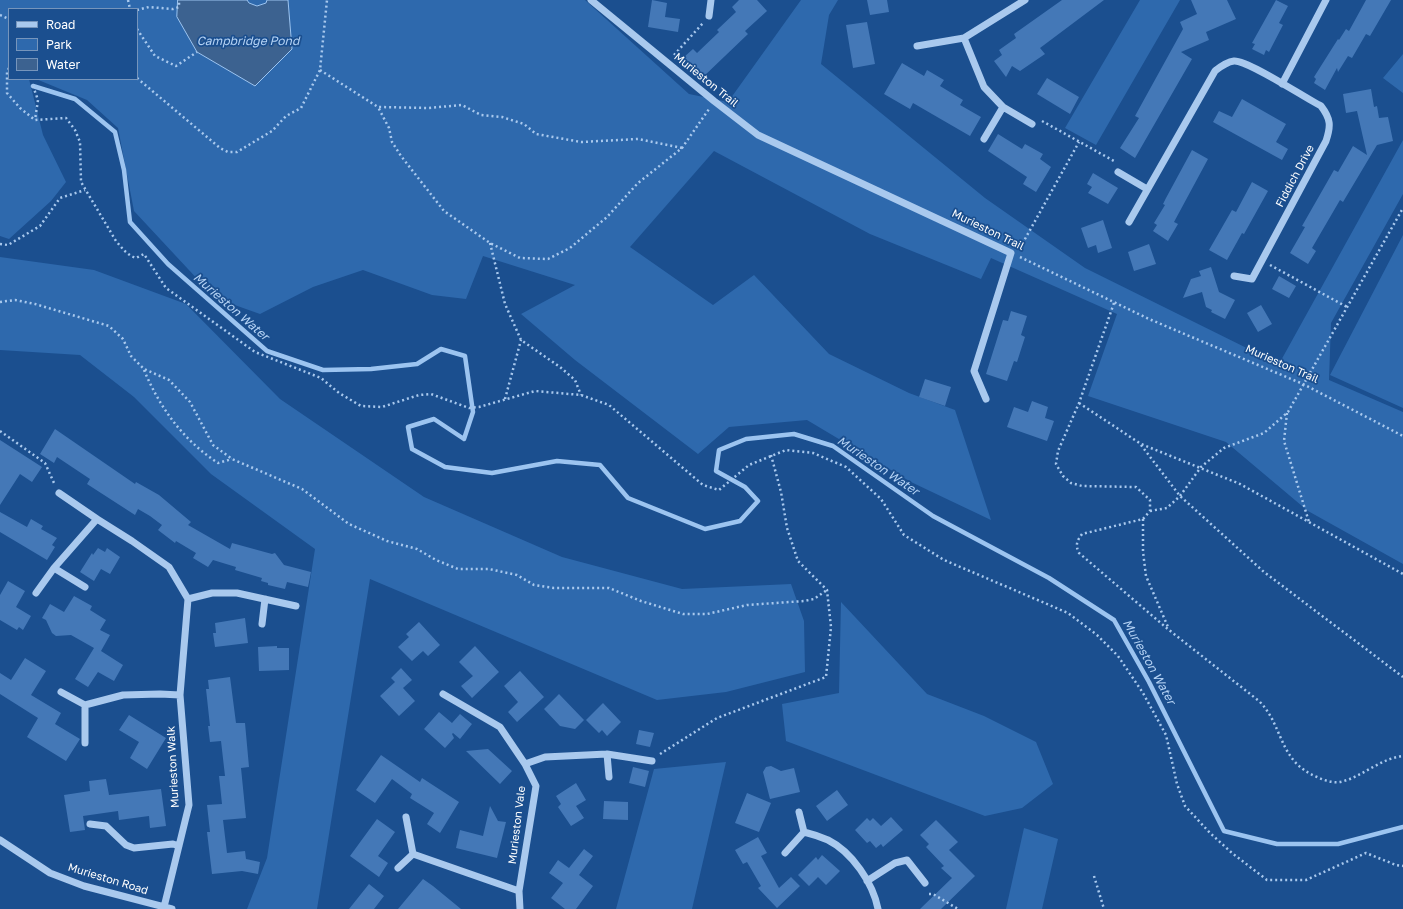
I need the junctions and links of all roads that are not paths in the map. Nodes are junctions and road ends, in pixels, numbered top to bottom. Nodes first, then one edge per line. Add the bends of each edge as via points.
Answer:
1 (591, 0) edge
2 (711, 0) edge
3 (1024, 0) edge
4 (1326, 0) edge
5 (709, 16) road end
6 (964, 38) junction
7 (917, 46) dead end
8 (1282, 84) junction
9 (1003, 107) junction
10 (1032, 124) road end
11 (984, 139) dead end
12 (1118, 172) road end
13 (1147, 189) junction
14 (1129, 222) dead end
15 (1234, 276) dead end
16 (986, 399) dead end
17 (59, 493) road end
18 (97, 519) junction
19 (54, 568) junction
20 (85, 587) dead end
21 (36, 593) dead end
22 (188, 599) junction
23 (265, 599) junction
24 (296, 606) dead end
25 (262, 624) dead end
26 (61, 692) dead end
27 (443, 694) dead end
28 (180, 695) junction
29 (85, 705) junction
30 (85, 743) dead end
31 (607, 754) junction
32 (652, 761) road end
33 (525, 764) junction
34 (609, 777) dead end
35 (799, 812) dead end
36 (406, 817) dead end
37 (90, 824) dead end
38 (804, 832) junction
39 (0, 840) edge
40 (179, 846) junction
41 (785, 852) dead end
42 (413, 854) junction
43 (398, 868) dead end
44 (867, 881) junction
45 (925, 883) road end
46 (519, 892) junction
47 (168, 908) edge
48 (520, 909) edge
49 (878, 909) edge

1 - 16 street, Murieston Trail via 758,135 1014,254 974,371
2 - 5 street
3 - 6 street
4 - 8 street
6 - 7 street
6 - 9 street via 984,88
8 - 13 street, Fiddich Drive via 1251,66 1234,61 1214,71
8 - 15 street, Fiddich Drive via 1320,106 1329,116 1331,126 1326,141 1252,279
9 - 10 street
9 - 11 street
12 - 13 street
13 - 14 street, Fiddich Drive
17 - 18 street
18 - 19 street
18 - 22 street via 169,567
19 - 20 street
19 - 21 street
22 - 23 street via 212,593 237,593
22 - 28 street, Murieston Walk
23 - 24 street
23 - 25 street
26 - 29 street
27 - 33 street, Murieston Vale via 500,728
28 - 29 street via 123,695
28 - 40 street, Murieston Walk via 188,805
29 - 30 street
31 - 32 street
31 - 33 street via 545,757
31 - 34 street
33 - 46 street, Murieston Vale via 536,786
35 - 38 street
36 - 42 street
37 - 40 street via 106,826 126,845 134,848 172,844
38 - 41 street
38 - 44 street via 829,840 847,853
39 - 47 street, Murieston Road via 50,873 84,886
40 - 47 street, Murieston Walk
42 - 43 street
42 - 46 street
44 - 45 street via 895,863 906,860
44 - 49 street
46 - 48 street, Murieston Vale

